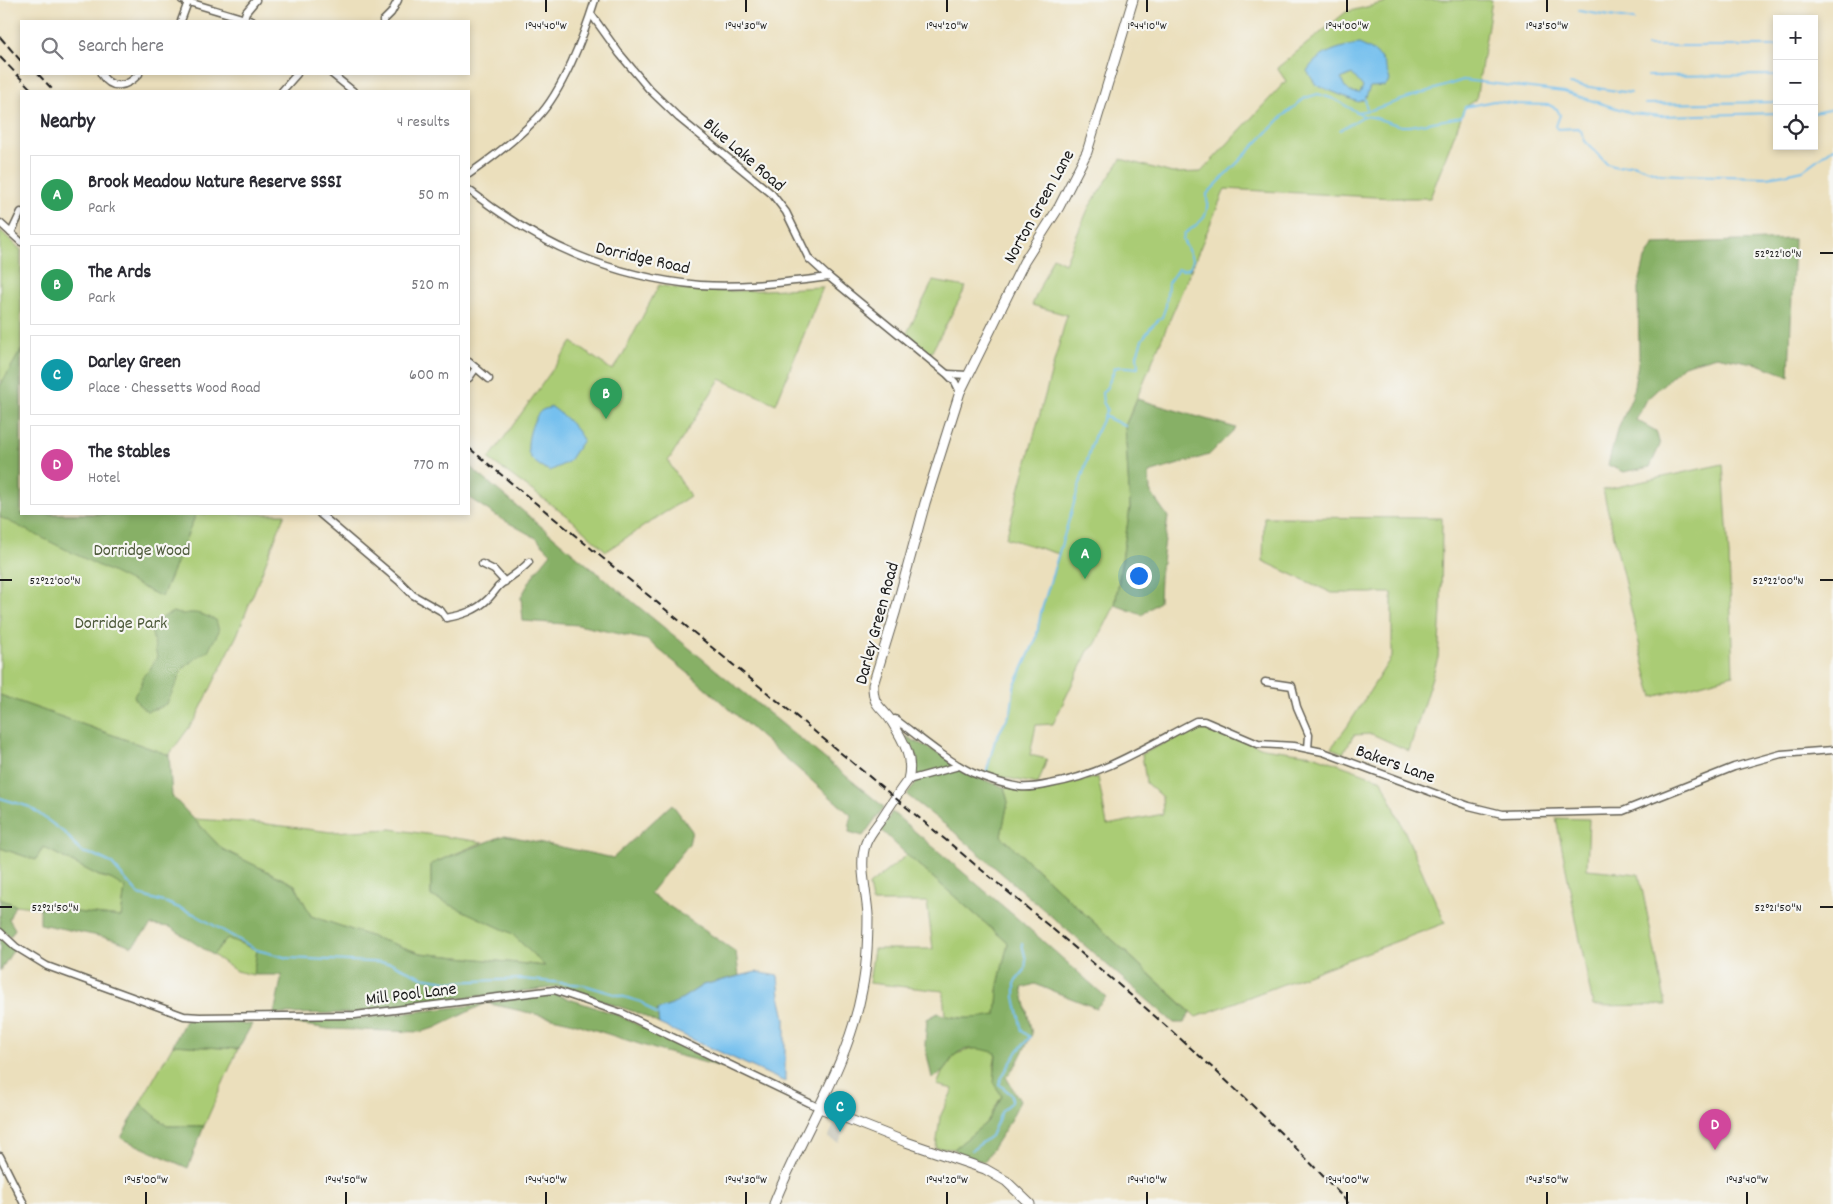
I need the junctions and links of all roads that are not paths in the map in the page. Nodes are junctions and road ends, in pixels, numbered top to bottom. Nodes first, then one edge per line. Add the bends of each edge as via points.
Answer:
1 (256, 0) edge
2 (398, 0) edge
3 (595, 0) edge
4 (1133, 0) edge
5 (185, 1) edge
6 (591, 14) junction
7 (244, 18) junction
8 (181, 20) edge
9 (249, 20) edge
10 (384, 20) edge
11 (103, 75) edge
12 (138, 75) edge
13 (296, 75) edge
14 (335, 75) edge
15 (283, 90) edge
16 (352, 90) edge
17 (470, 173) edge
18 (470, 191) edge
19 (20, 214) edge
20 (0, 224) edge
21 (11, 233) junction
22 (20, 241) edge
23 (829, 277) junction
24 (470, 363) edge
25 (476, 368) junction
26 (947, 374) junction
27 (968, 375) junction
28 (470, 377) edge
29 (489, 379) dead end
30 (960, 392) junction
31 (321, 515) edge
32 (529, 562) dead end
33 (482, 564) dead end
34 (505, 582) junction
35 (1265, 682) dead end
36 (891, 720) junction
37 (1308, 749) junction
38 (1833, 750) edge
39 (960, 766) junction
40 (908, 780) junction
41 (0, 932) edge
42 (820, 1108) junction
43 (0, 1156) edge
44 (24, 1204) edge
45 (774, 1204) edge
46 (1030, 1204) edge

1 - 7 street
2 - 10 street
3 - 6 street
4 - 27 street, Norton Green Lane via 1087,152 1059,207 1024,262
5 - 7 street
5 - 8 street
6 - 17 street via 576,53 538,117
6 - 23 street, Blue Lake Road via 648,89 772,194 786,212 810,259
7 - 9 street
11 - 12 street via 108,82 118,85 132,82
13 - 15 street
14 - 16 street
18 - 23 street, Dorridge Road via 500,215 548,243 590,261 638,275 702,285
19 - 21 street
20 - 21 street
21 - 22 street
23 - 26 street, Blue Lake Road
24 - 25 street
25 - 28 street
25 - 29 street
26 - 27 street
26 - 30 street, Blue Lake Road
27 - 30 street, Norton Green Lane
30 - 36 street, Darley Green Road via 873,685 877,706
31 - 34 street via 415,596 441,611 446,618 474,610
32 - 34 street
33 - 34 street via 494,570
35 - 37 street via 1292,686 1309,735
36 - 39 street, Bakers Lane via 895,719
36 - 40 street, Darley Green Road via 908,752
37 - 38 street, Bakers Lane via 1469,806 1502,814 1624,811 1734,767 1780,754
37 - 39 street, Bakers Lane via 1258,744 1204,721 1196,721 1099,771 1066,782 1021,787 991,780
39 - 40 street
40 - 42 street via 866,843 863,865 868,938 862,990 841,1058
41 - 42 street, Mill Pool Lane via 16,947 47,966 184,1016 355,1015 554,990 622,1013
42 - 45 street
42 - 46 street via 985,1169 1006,1181
43 - 44 street

